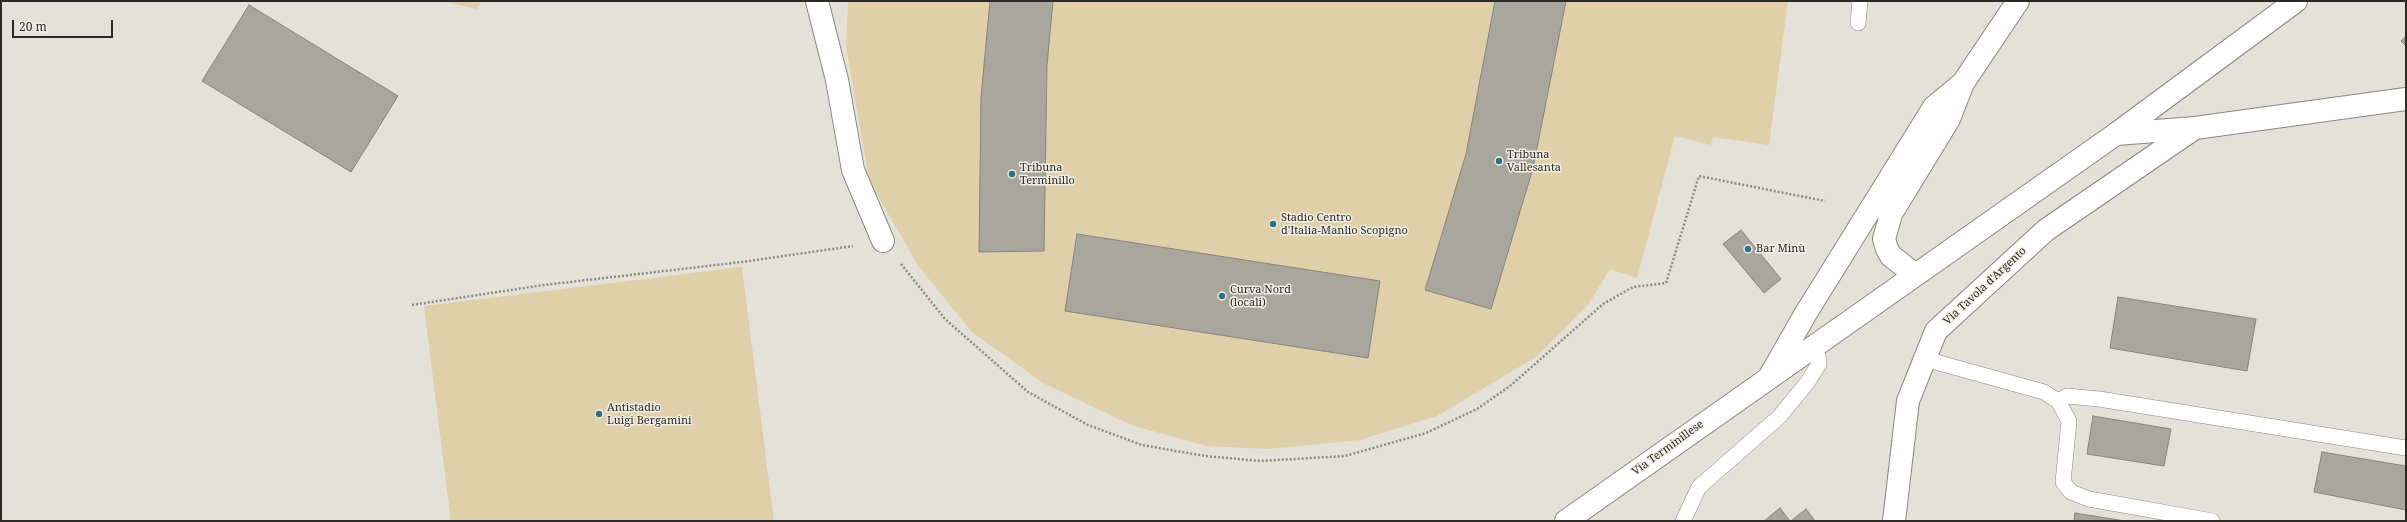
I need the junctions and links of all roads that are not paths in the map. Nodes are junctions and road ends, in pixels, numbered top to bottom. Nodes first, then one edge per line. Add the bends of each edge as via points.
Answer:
1 (817, 1) edge
2 (1860, 1) edge
3 (2018, 1) edge
4 (2296, 1) edge
5 (1858, 23) dead end
6 (1963, 83) junction
7 (2406, 99) edge
8 (2195, 128) junction
9 (2116, 134) junction
10 (883, 241) road end
11 (1914, 274) junction
12 (1811, 346) junction
13 (1925, 359) junction
14 (1770, 376) junction
15 (2058, 401) junction
16 (2406, 448) edge
17 (1566, 521) edge
18 (1683, 521) edge
19 (1894, 521) edge
20 (2212, 521) edge

1 - 10 street via 837,80 854,170
2 - 5 lane
3 - 6 street
4 - 9 street, Via Terminillese
6 - 11 street via 1949,119 1886,226 1884,239 1891,256
6 - 14 street via 1934,107
7 - 8 street
8 - 9 street
8 - 13 street, Via Tavola d'Argento via 2046,230 1936,331
9 - 11 street, Via Terminillese
11 - 12 street, Via Terminillese
12 - 14 street, Via Terminillese
12 - 18 lane via 1818,356 1819,364 1807,383 1779,417 1699,487
13 - 15 lane via 2044,392
13 - 19 street, Via Tavola d'Argento via 1908,401
14 - 17 street, Via Terminillese
15 - 16 lane via 2067,396 2098,398
15 - 20 lane via 2069,421 2062,482 2071,492 2090,499

